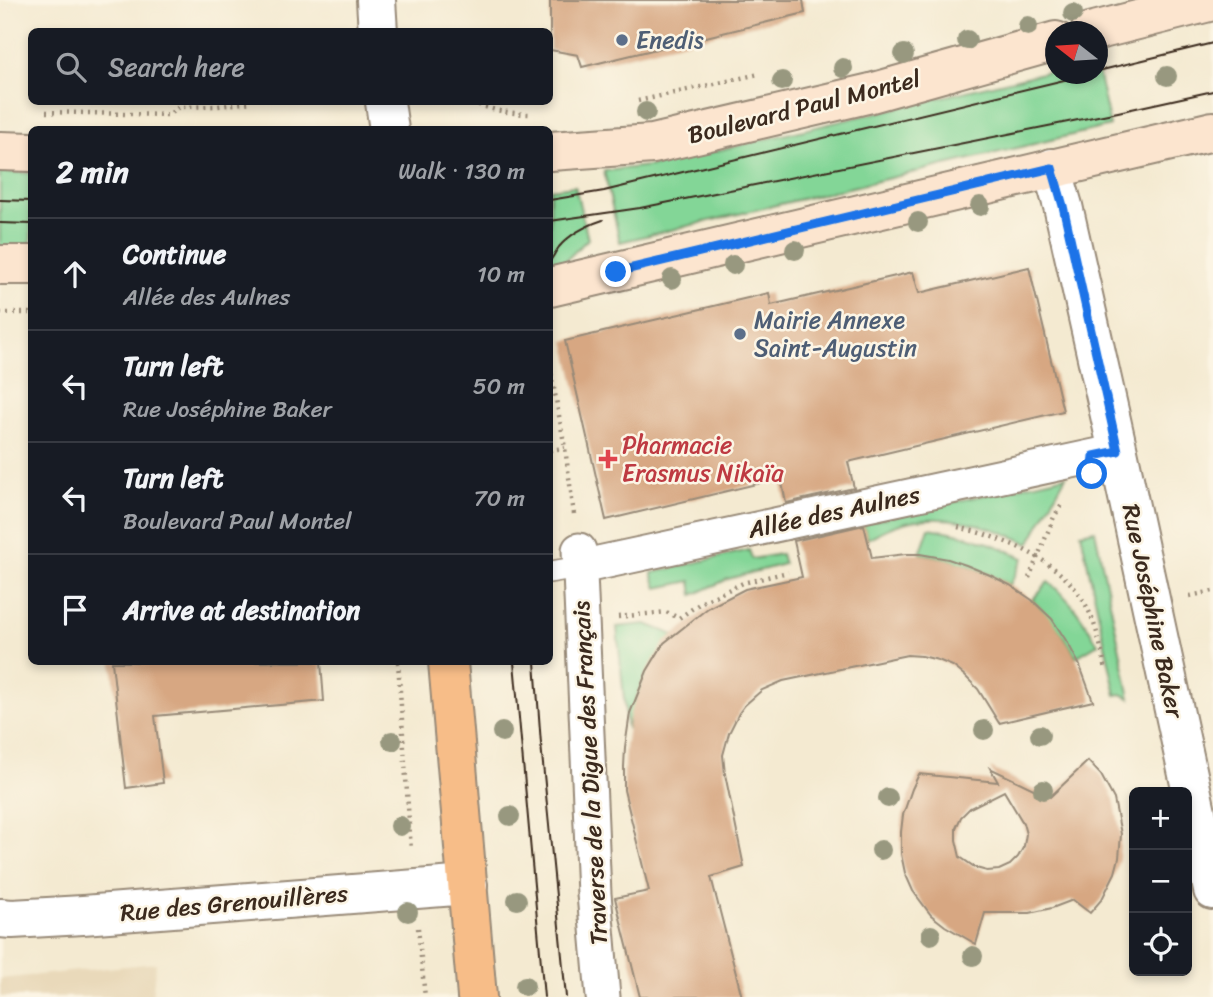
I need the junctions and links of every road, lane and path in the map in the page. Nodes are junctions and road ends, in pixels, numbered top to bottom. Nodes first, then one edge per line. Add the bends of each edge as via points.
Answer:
1 (376, 0) edge
2 (1213, 1) edge
3 (1108, 27) edge
4 (378, 28) edge
5 (1045, 44) edge
6 (765, 72) dead end
7 (635, 101) dead end
8 (226, 105) edge
9 (385, 105) edge
10 (479, 105) edge
11 (34, 112) dead end
12 (542, 113) dead end
13 (388, 126) edge
14 (1213, 131) edge
15 (0, 151) edge
16 (553, 151) edge
17 (28, 152) edge
18 (1052, 168) junction
19 (0, 265) edge
20 (28, 265) edge
21 (553, 286) edge
22 (0, 313) edge
23 (28, 313) edge
24 (553, 382) edge
25 (565, 448) junction
26 (553, 450) edge
27 (1106, 454) junction
28 (951, 526) dead end
29 (571, 553) edge
30 (1038, 558) junction
31 (788, 572) dead end
32 (1029, 579) dead end
33 (583, 621) junction
34 (398, 665) edge
35 (448, 665) edge
36 (1106, 670) dead end
37 (468, 885) junction
38 (414, 889) junction
39 (1213, 890) edge
40 (0, 918) edge
41 (425, 997) edge
42 (477, 997) edge
43 (603, 997) edge

1 - 4 street
2 - 3 main road
5 - 16 main road, Boulevard Paul Montel via 871,93 653,144
6 - 7 path
8 - 11 path via 179,107 168,115
9 - 13 street
10 - 12 path
14 - 18 main road
15 - 17 main road
18 - 21 main road
18 - 27 street, Rue Joséphine Baker via 1066,220
19 - 20 main road
22 - 23 path
24 - 25 path
25 - 26 path
25 - 29 path
27 - 29 street, Allée des Aulnes
27 - 30 path via 1085,484 1070,492
27 - 39 street, Rue Joséphine Baker
28 - 30 path
29 - 33 street, Traverse de la Digue des Français
30 - 32 path
30 - 36 path via 1080,595 1095,626
31 - 33 path via 743,583 702,601 679,618 666,612
33 - 43 street, Traverse de la Digue des Français via 594,894
34 - 38 path
35 - 37 main road
37 - 38 street, Rue des Grenouillères
37 - 42 main road
38 - 40 street, Rue des Grenouillères
38 - 41 path

